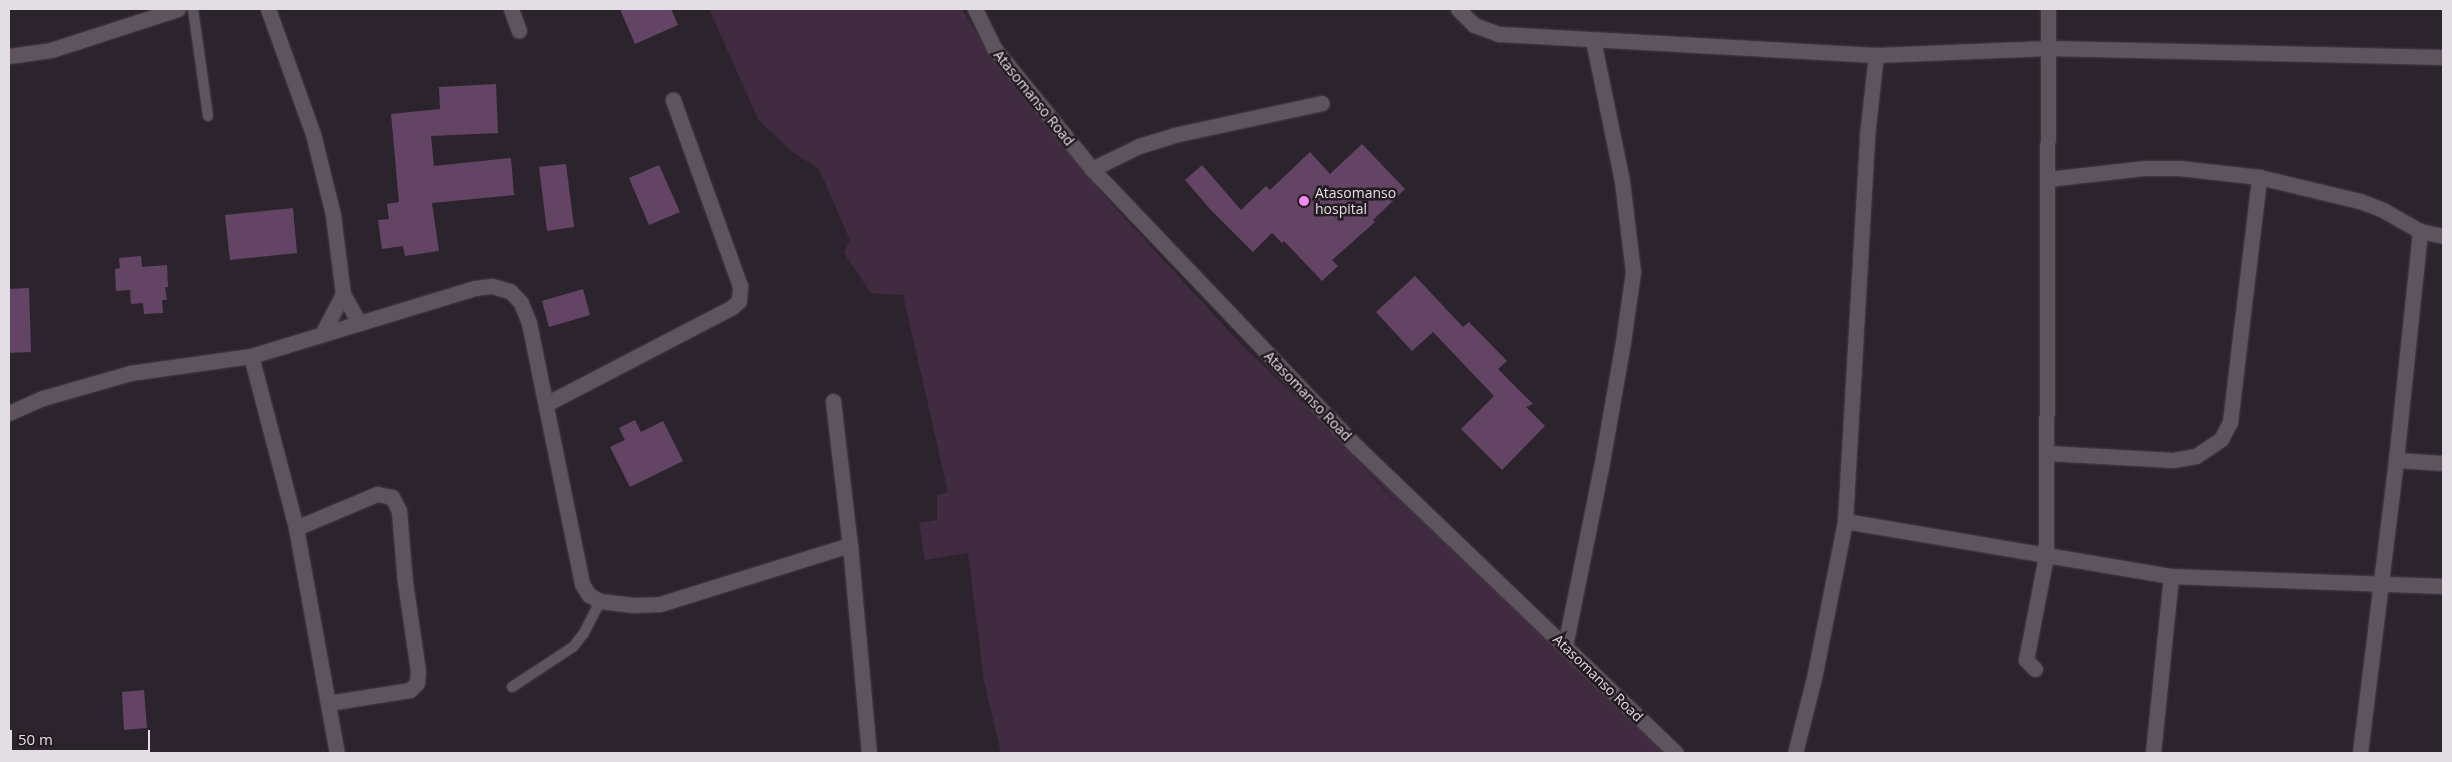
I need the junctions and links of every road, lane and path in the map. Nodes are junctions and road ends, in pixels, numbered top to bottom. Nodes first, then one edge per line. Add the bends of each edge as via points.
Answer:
1 (178, 9) edge
2 (193, 9) edge
3 (268, 9) edge
4 (511, 9) edge
5 (975, 9) edge
6 (1458, 9) edge
7 (2048, 9) edge
8 (519, 31) dead end
9 (1593, 40) junction
10 (2049, 48) junction
11 (1876, 55) junction
12 (9, 56) edge
13 (2443, 57) edge
14 (673, 100) dead end
15 (1322, 103) dead end
16 (208, 116) dead end
17 (1092, 170) junction
18 (2260, 177) junction
19 (2048, 179) junction
20 (2420, 231) junction
21 (2443, 236) edge
22 (343, 294) junction
23 (358, 323) junction
24 (322, 334) junction
25 (251, 356) junction
26 (833, 401) dead end
27 (546, 404) junction
28 (9, 413) edge
29 (2047, 453) junction
30 (2396, 460) junction
31 (2443, 463) edge
32 (1845, 521) junction
33 (296, 528) junction
34 (850, 545) junction
35 (2046, 556) junction
36 (2171, 576) junction
37 (2379, 582) junction
38 (2443, 586) edge
39 (600, 601) junction
40 (1565, 646) junction
41 (2035, 669) dead end
42 (512, 687) dead end
43 (328, 703) junction
44 (337, 753) edge
45 (869, 753) edge
46 (1676, 753) edge
47 (1795, 753) edge
48 (2153, 753) edge
49 (2360, 753) edge

1 - 12 street via 51,50
2 - 16 lane
3 - 22 street via 313,134 333,215
4 - 8 street
5 - 17 street, Atasomanso Road via 994,48
6 - 9 street via 1474,25 1499,34
7 - 10 street
9 - 11 street
9 - 40 street via 1622,181 1633,272 1601,468
10 - 11 street
10 - 13 street
10 - 19 street
11 - 32 street via 1867,135
14 - 27 street via 740,286 739,301
15 - 17 street via 1174,135 1139,146
17 - 40 street, Atasomanso Road via 1356,446
18 - 19 street via 2179,168 2145,168
18 - 20 street via 2360,200
18 - 29 street via 2230,422 2221,438 2196,456 2173,460
19 - 29 street
20 - 21 street
20 - 30 street
22 - 23 street
22 - 24 street
23 - 24 street
23 - 27 street via 475,288 492,286 510,291 521,303 529,323
24 - 25 street
25 - 28 street via 130,373 43,398
25 - 33 street
26 - 34 street
27 - 39 street via 582,584 588,595
29 - 35 street
30 - 31 street
30 - 37 street
32 - 35 street
32 - 47 street via 1814,678
33 - 43 street
33 - 43 street via 377,494 392,497 399,511 417,683 410,690
34 - 39 street via 660,604
34 - 45 street
35 - 36 street
35 - 41 street via 2026,660
36 - 37 street
36 - 48 street
37 - 38 street
37 - 49 street
39 - 42 lane via 573,647
40 - 46 street, Atasomanso Road
43 - 44 street

